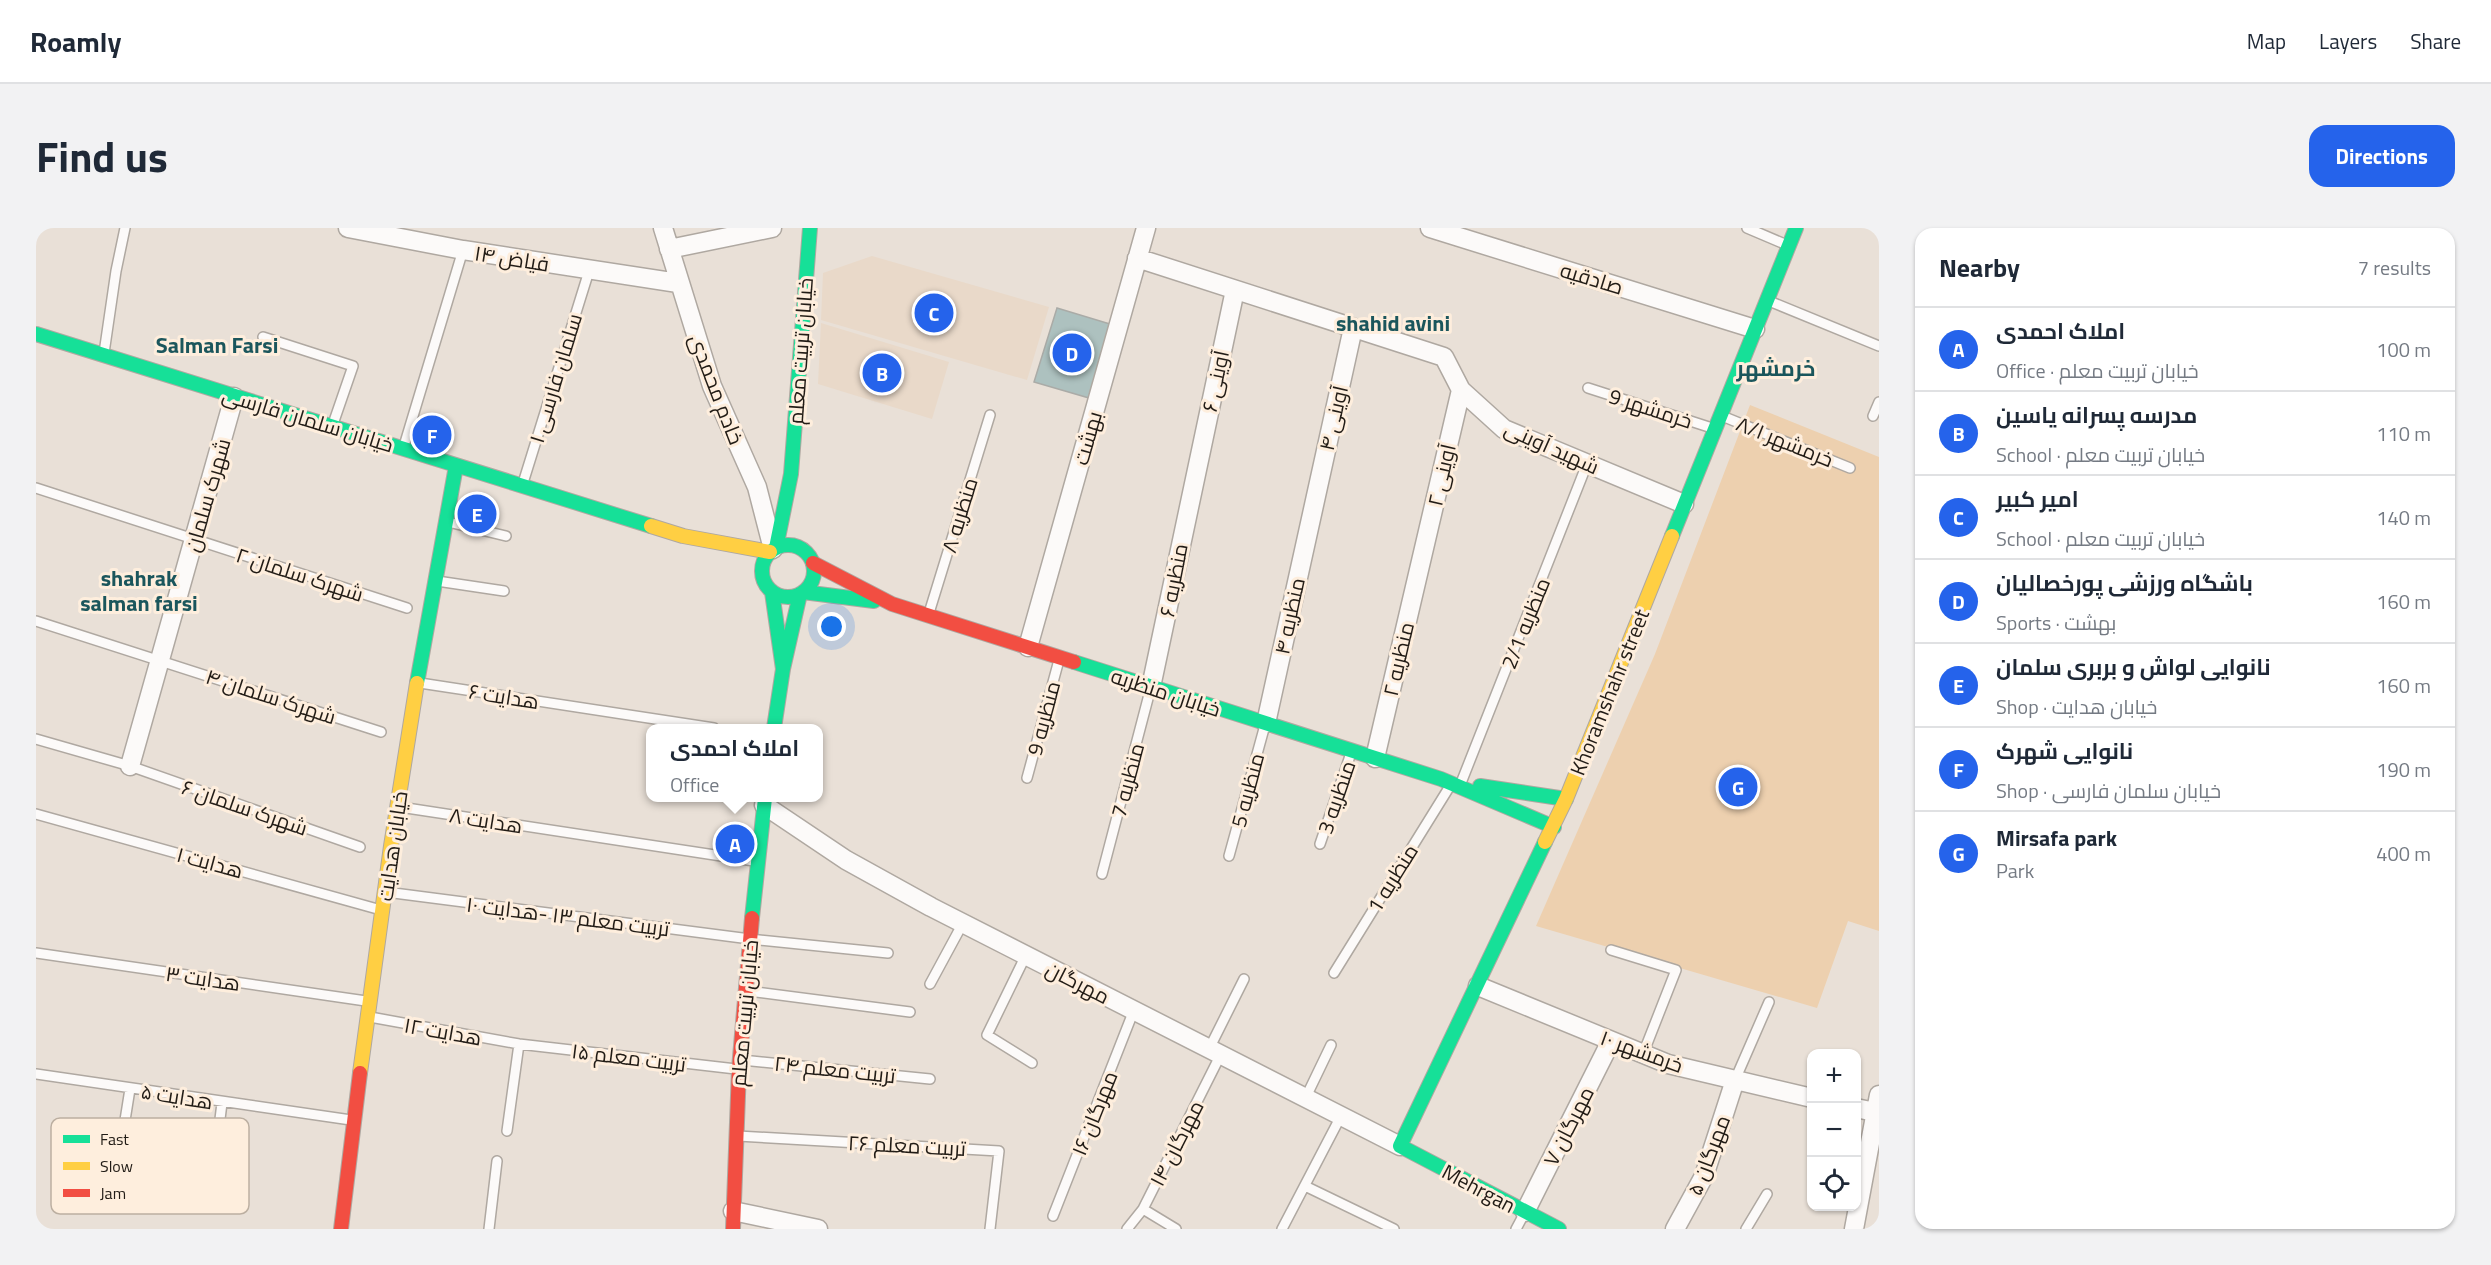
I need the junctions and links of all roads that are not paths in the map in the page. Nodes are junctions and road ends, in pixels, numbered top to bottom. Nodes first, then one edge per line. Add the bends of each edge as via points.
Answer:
1 (125, 228) edge
2 (348, 228) edge
3 (663, 228) edge
4 (772, 228) edge
5 (810, 228) edge
6 (1146, 228) edge
7 (1430, 228) edge
8 (1747, 228) edge
9 (1796, 228) edge
10 (1453, 232) edge
11 (1789, 246) junction
12 (669, 249) junction
13 (463, 250) junction
14 (1137, 258) junction
15 (589, 271) junction
16 (678, 283) junction
17 (1235, 290) junction
18 (1767, 300) junction
19 (1353, 328) junction
20 (1755, 329) junction
21 (36, 334) edge
22 (263, 337) dead end
23 (1879, 346) edge
24 (104, 356) junction
25 (1588, 388) dead end
26 (1461, 390) junction
27 (234, 397) junction
28 (1879, 402) edge
29 (990, 415) dead end
30 (1720, 415) junction
31 (1873, 416) dead end
32 (332, 427) junction
33 (1714, 429) junction
34 (403, 449) junction
35 (1587, 464) junction
36 (456, 466) junction
37 (1850, 468) dead end
38 (1195, 473) joint
39 (791, 474) junction
40 (522, 486) junction
41 (36, 488) edge
42 (1684, 504) junction
43 (1312, 508) joint
44 (446, 522) junction
45 (506, 536) dead end
46 (683, 536) junction
47 (194, 539) junction
48 (773, 550) junction
49 (804, 550) junction
50 (723, 557) dead end
51 (1422, 560) joint
52 (813, 563) junction
53 (435, 581) junction
54 (504, 591) dead end
55 (772, 592) junction
56 (801, 593) junction
57 (892, 604) junction
58 (407, 608) dead end
59 (928, 615) junction
60 (36, 621) edge
61 (1028, 647) junction
62 (1059, 657) junction
63 (160, 660) junction
64 (783, 669) junction
65 (416, 682) junction
66 (1151, 687) junction
67 (1266, 723) junction
68 (682, 724) edge
69 (775, 724) edge
70 (381, 732) dead end
71 (36, 739) edge
72 (1352, 751) junction
73 (1375, 758) junction
74 (130, 766) junction
75 (1027, 778) dead end
76 (1451, 782) junction
77 (1566, 799) junction
78 (764, 802) edge
79 (398, 807) junction
80 (36, 814) edge
81 (1554, 827) junction
82 (1320, 844) dead end
83 (360, 847) dead end
84 (1229, 856) dead end
85 (757, 861) junction
86 (1102, 874) dead end
87 (386, 892) junction
88 (383, 910) junction
89 (963, 923) junction
90 (750, 939) junction
91 (1611, 950) dead end
92 (36, 953) edge
93 (888, 953) dead end
94 (1026, 955) junction
95 (1334, 973) dead end
96 (1244, 979) dead end
97 (930, 984) dead end
98 (1478, 986) junction
99 (745, 991) junction
100 (370, 1002) junction
101 (1769, 1002) dead end
102 (1134, 1010) junction
103 (910, 1012) dead end
104 (368, 1017) junction
105 (1611, 1041) junction
106 (519, 1044) junction
107 (1331, 1045) dead end
108 (1215, 1051) junction
109 (1643, 1054) junction
110 (1032, 1063) dead end
111 (739, 1065) junction
112 (36, 1074) edge
113 (930, 1079) dead end
114 (1735, 1080) junction
115 (130, 1089) junction
116 (1879, 1095) edge
117 (1306, 1097) junction
118 (1807, 1097) edge
119 (222, 1103) junction
120 (1861, 1109) edge
121 (1877, 1113) edge
122 (1341, 1116) junction
123 (125, 1118) edge
124 (220, 1118) edge
125 (354, 1121) junction
126 (507, 1131) dead end
127 (736, 1136) junction
128 (1400, 1146) junction
129 (496, 1161) dead end
130 (1305, 1186) junction
131 (1767, 1194) dead end
132 (1143, 1209) junction
133 (733, 1210) junction
134 (1525, 1212) junction
135 (1053, 1216) dead end
136 (344, 1229) edge
137 (489, 1229) edge
138 (733, 1229) edge
139 (818, 1229) edge
140 (990, 1229) edge
141 (1128, 1229) edge
142 (1176, 1229) edge
143 (1282, 1229) edge
144 (1394, 1229) edge
145 (1516, 1229) edge
146 (1559, 1229) edge
147 (1675, 1229) edge
148 (1746, 1229) edge
149 (1854, 1229) edge

1 - 24 lane
2 - 13 street, فیاض ۱۴
3 - 12 street, خادم محمدی
4 - 12 street
5 - 39 street, خیابان تربیت معلم
6 - 14 street, بهشت
7 - 10 street, صادقیه
8 - 11 lane
9 - 11 street, Khoramshahr street
10 - 20 street, صادقیه
11 - 18 street, Khoramshahr street
12 - 16 street, خادم محمدی
13 - 15 street, فیاض ۱۴
13 - 34 lane
14 - 17 street, شهید آوینی
14 - 61 street, بهشت
15 - 16 street, فیاض ۱۴
15 - 40 lane, سلمان فارسی ۱
16 - 48 street, خادم محمدی via 712,386 757,487
17 - 19 street, شهید آوینی
17 - 38 street, آوینی ۶
18 - 20 street, Khoramshahr street
18 - 23 lane
19 - 26 street, شهید آوینی via 1444,357
19 - 43 street, آوینی ۴
20 - 30 street, Khoramshahr street
21 - 24 street, خیابان سلمان فارسی
22 - 32 lane via 353,366
24 - 27 street, خیابان سلمان فارسی
25 - 33 lane, خرمشهر 9
26 - 35 street, شهید آوینی via 1504,429
26 - 51 street, آوینی ۲
27 - 32 street, خیابان سلمان فارسی
27 - 47 street, شهرک سلمان
28 - 31 lane
29 - 59 lane, منظریه ۸
30 - 33 street, Khoramshahr street
30 - 37 lane, خرمشهر ۸/۱
32 - 34 street, خیابان سلمان فارسی
33 - 42 street, Khoramshahr street
34 - 36 street, خیابان سلمان فارسی
35 - 42 street, شهید آوینی
35 - 76 lane, منظریه 2/1
36 - 40 street, خیابان سلمان فارسی
36 - 44 street, خیابان هدایت
38 - 66 street, منظریه ۶
39 - 48 street
39 - 49 street
40 - 46 street, خیابان سلمان فارسی
41 - 47 lane, شهرک سلمان ۲
42 - 77 street, Khoramshahr street
43 - 67 street, منظریه ۴
44 - 45 lane
44 - 53 street, خیابان هدایت
46 - 48 street
46 - 50 street
47 - 58 lane, شهرک سلمان ۲
47 - 63 street, شهرک سلمان
48 - 49 street via 789,545
48 - 55 street via 758,576
49 - 52 street
51 - 73 street, منظریه ۲
52 - 56 street via 813,580
52 - 57 street
53 - 54 lane
53 - 65 street, خیابان هدایت
55 - 56 street via 788,597
55 - 64 street
56 - 57 street
56 - 64 street
57 - 59 street, خیابان منظریه
59 - 61 street, خیابان منظریه
60 - 63 lane, شهرک سلمان ۴
61 - 62 street, خیابان منظریه
62 - 66 street, خیابان منظریه
62 - 75 lane, منظریه 9
63 - 70 lane, شهرک سلمان ۴
63 - 74 street, شهرک سلمان
64 - 69 street
65 - 68 lane, هدایت ۶
65 - 79 street, خیابان هدایت
66 - 67 street, خیابان منظریه
66 - 86 lane, منظریه 7
67 - 72 street, خیابان منظریه
67 - 84 lane, منظریه 5
71 - 74 lane, شهرک سلمان ۶
72 - 73 street, خیابان منظریه
72 - 82 lane, منظریه 3
73 - 76 street, خیابان منظریه
74 - 83 lane, شهرک سلمان ۶
76 - 77 street
76 - 81 street
76 - 95 lane, منظریه 1
77 - 81 street, Khoramshahr street
78 - 85 street, خیابان تربیت معلم
78 - 89 street, مهرگان via 846,860
79 - 85 lane, هدایت ۸
79 - 87 street, خیابان هدایت
80 - 88 lane, هدایت ۱
81 - 98 street, Khoramshahr street
85 - 90 street, خیابان تربیت معلم
87 - 88 street, خیابان هدایت
87 - 90 lane, تربیت معلم ۱۳ -هدایت ۱۰
88 - 100 street, خیابان هدایت
89 - 94 street, مهرگان
89 - 97 lane
90 - 93 lane, تربیت معلم ۱۳ -هدایت ۱۰
90 - 99 street, خیابان تربیت معلم
91 - 109 lane via 1676,970
92 - 100 lane, هدایت ۳
94 - 102 street, مهرگان
94 - 110 lane via 987,1035
96 - 108 lane, مهرگان ۱۴
98 - 105 street, خرمشهر ۱۰
98 - 128 street, Khoramshahr street
99 - 103 lane
99 - 111 street, خیابان تربیت معلم
100 - 104 street, خیابان هدایت
101 - 114 lane
102 - 108 street, مهرگان
102 - 135 lane, مهرگان ۱۶
104 - 106 lane, هدایت ۱۲
104 - 125 street, خیابان هدایت
105 - 109 street, خرمشهر ۱۰
105 - 134 street, مهرگان ۷
106 - 111 lane, تربیت معلم ۱۵
106 - 126 lane
107 - 117 lane
108 - 117 street, مهرگان
108 - 132 lane, مهرگان ۱۴
109 - 114 street, خرمشهر ۱۰
111 - 113 lane, تربیت معلم ۲۴
111 - 127 street, خیابان تربیت معلم
112 - 115 lane, هدایت ۵
114 - 118 street, خرمشهر ۱۰
114 - 147 street, مهرگان ۵ via 1704,1176
115 - 119 lane, هدایت ۵
115 - 123 lane
116 - 121 street
117 - 122 street, مهرگان
119 - 124 lane
119 - 125 lane, هدایت ۵
120 - 121 street
121 - 149 street
122 - 128 street, مهرگان
122 - 130 lane
125 - 136 street, خیابان هدایت
127 - 133 street, خیابان تربیت معلم
127 - 140 lane, تربیت معلم ۲۶ via 999,1150
128 - 134 street, Mehrgan
129 - 137 lane
130 - 143 lane
130 - 144 lane
131 - 148 lane
132 - 141 lane, مهرگان ۱۴
132 - 142 lane
133 - 138 street, خیابان تربیت معلم
133 - 139 street
134 - 145 lane
134 - 146 street, Mehrgan

